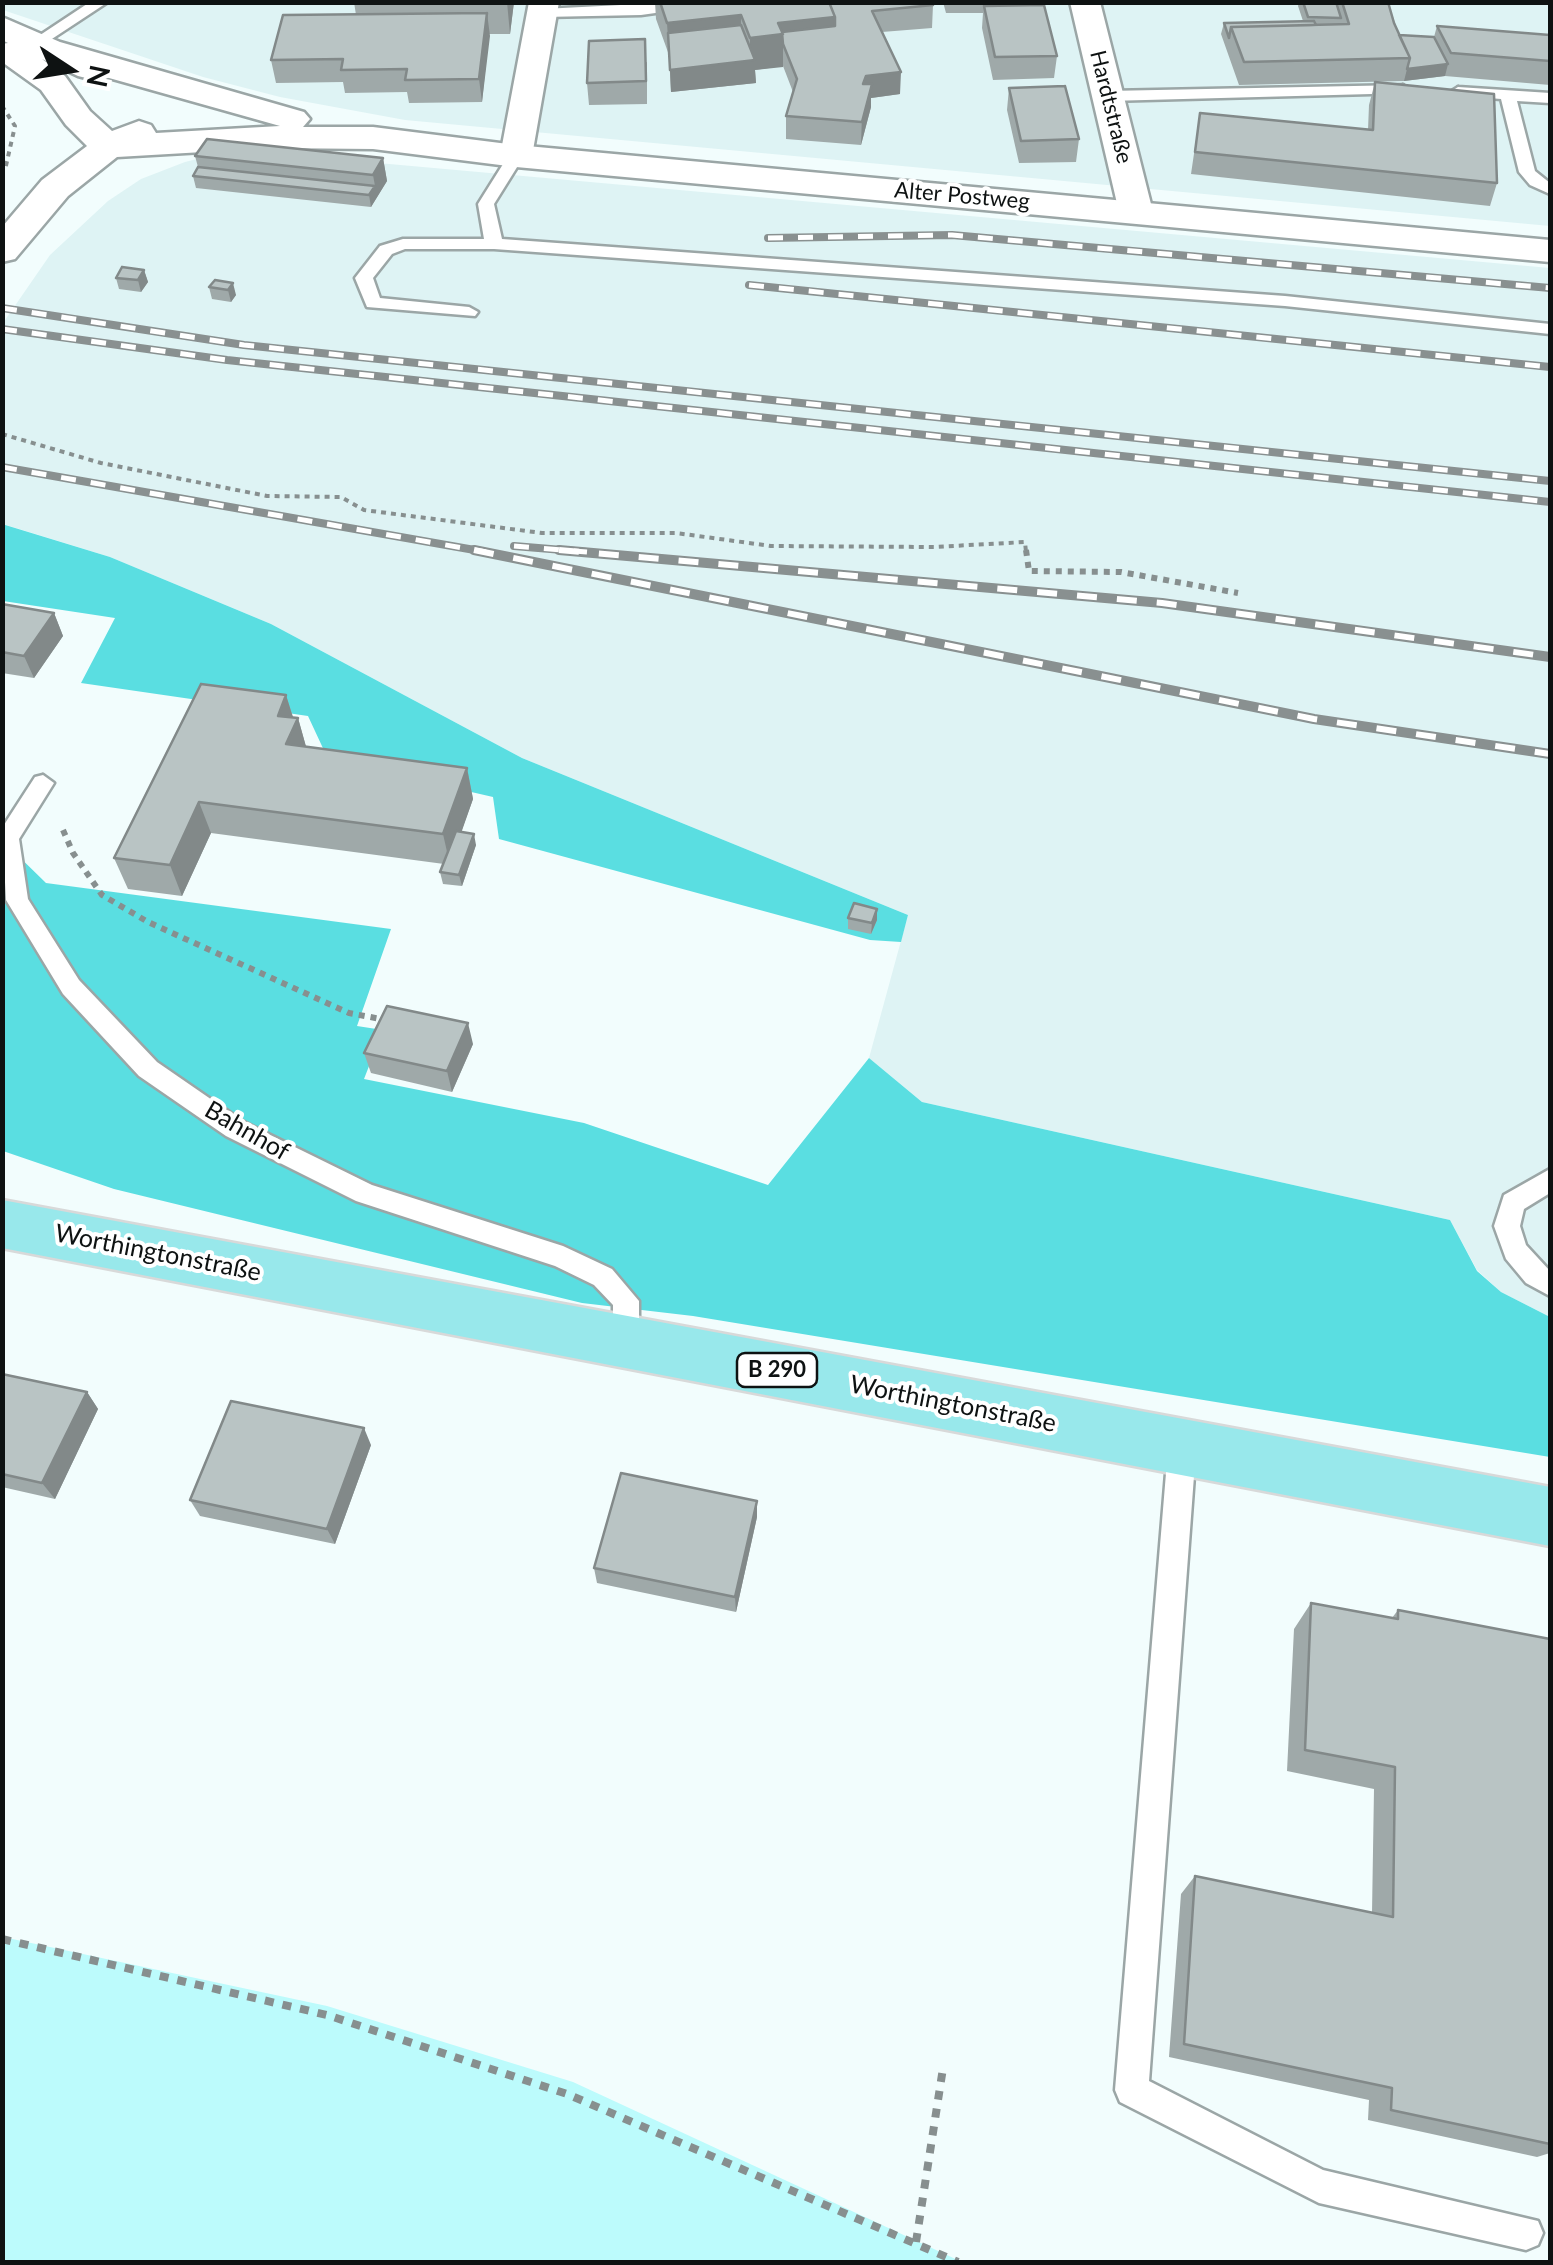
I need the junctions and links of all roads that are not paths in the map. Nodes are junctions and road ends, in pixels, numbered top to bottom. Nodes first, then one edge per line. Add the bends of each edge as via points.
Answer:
1 (101, 2) edge
2 (727, 2) edge
3 (1085, 2) edge
4 (544, 8) edge
5 (24, 45) edge
6 (1416, 90) edge
7 (1434, 91) edge
8 (1507, 94) junction
9 (1108, 96) junction
10 (1550, 98) edge
11 (294, 120) junction
12 (374, 138) junction
13 (108, 147) junction
14 (516, 156) junction
15 (1550, 188) edge
16 (1136, 212) junction
17 (494, 244) junction
18 (2, 251) edge
19 (1550, 251) edge
20 (469, 312) dead end
21 (1550, 329) edge
22 (43, 783) road end
23 (1550, 1180) edge
24 (2, 1224) edge
25 (1550, 1284) edge
26 (626, 1341) junction
27 (1182, 1449) junction
28 (1550, 1517) edge
29 (1526, 2234) dead end

1 - 5 lane
2 - 4 lane via 641,11
3 - 9 street, Hardtstraße
4 - 14 street
5 - 11 main road
5 - 13 main road
6 - 9 lane
7 - 8 lane
8 - 10 lane
8 - 15 lane via 1527,172
9 - 16 street, Hardtstraße
11 - 12 main road, Alter Postweg
11 - 13 main road, Alter Postweg via 172,122
12 - 13 main road, Alter Postweg
12 - 14 main road, Alter Postweg
13 - 18 main road via 55,188
14 - 16 main road, Alter Postweg
14 - 17 lane via 486,204
16 - 19 main road, Alter Postweg
17 - 20 lane via 403,244 386,250 364,278 374,303
17 - 21 lane via 1286,301
22 - 26 lane, Bahnhof via 8,838 17,900 71,987 148,1069 235,1129 364,1194 563,1257 603,1277 626,1301
23 - 25 lane via 1512,1203 1508,1226 1515,1251
24 - 26 main road, Worthingtonstraße / B 290
26 - 27 main road, Worthingtonstraße / B 290
27 - 28 main road, Worthingtonstraße / B 290
27 - 29 lane via 1132,2090 1319,2186

